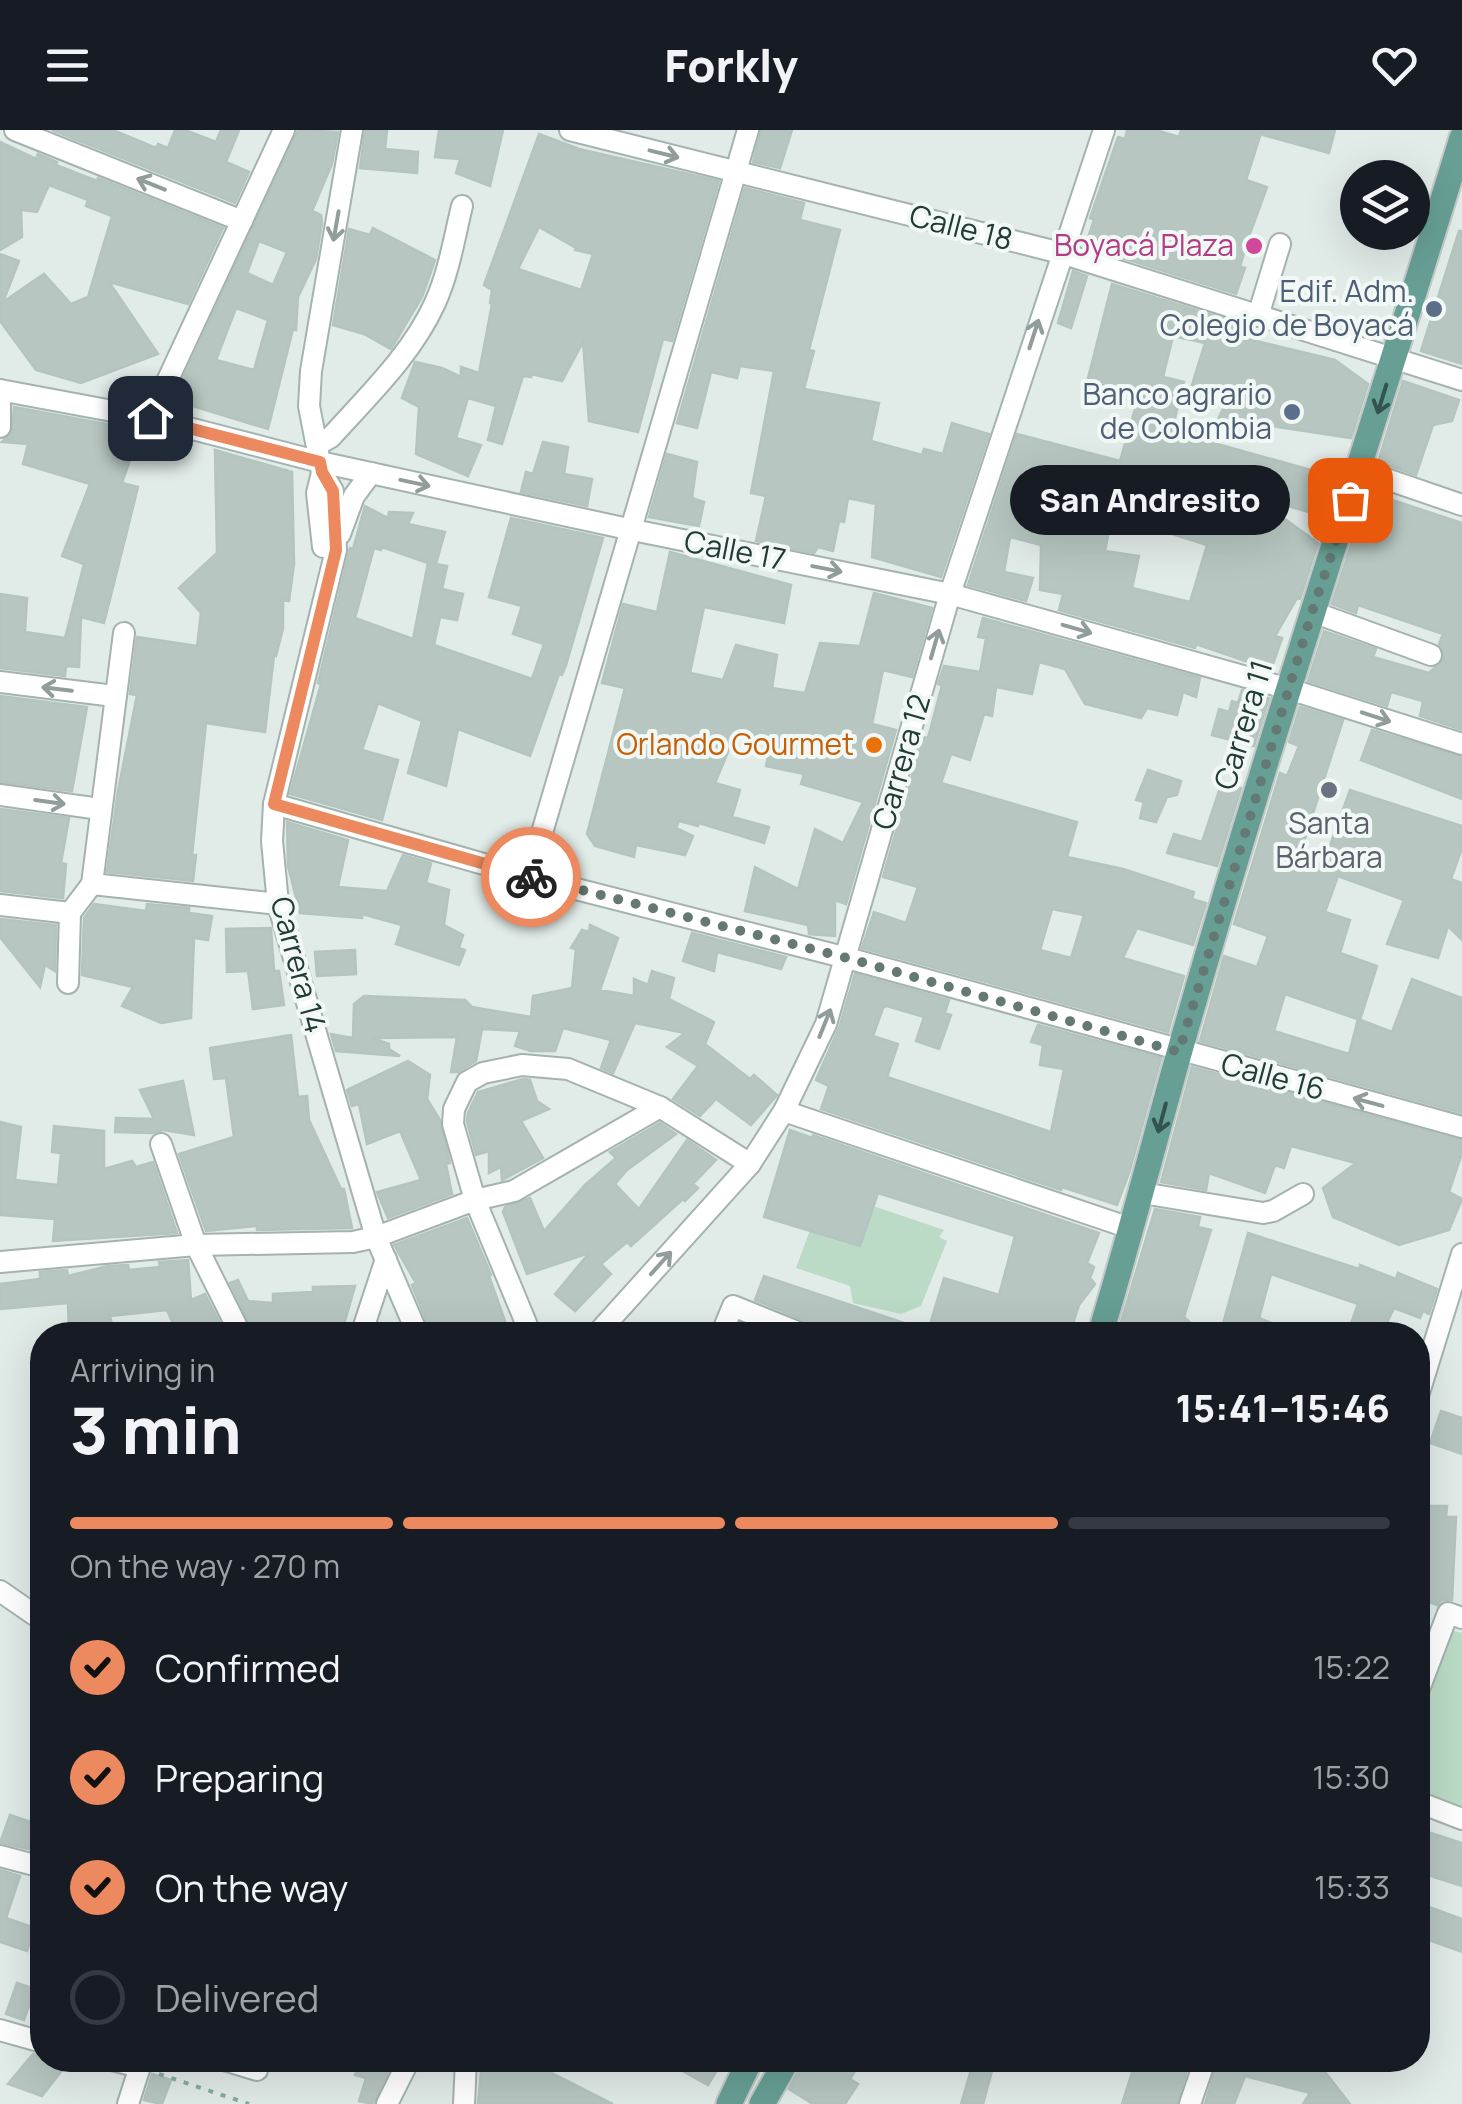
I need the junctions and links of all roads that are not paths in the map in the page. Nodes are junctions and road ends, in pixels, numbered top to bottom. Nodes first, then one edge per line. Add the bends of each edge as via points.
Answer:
1 (15, 130) edge
2 (284, 130) edge
3 (352, 130) edge
4 (570, 130) edge
5 (748, 130) edge
6 (1104, 130) edge
7 (1462, 138) edge
8 (734, 172) junction
9 (462, 206) dead end
10 (242, 221) junction
11 (1280, 244) dead end
12 (1060, 253) junction
13 (1258, 316) junction
14 (1394, 359) junction
15 (1462, 380) edge
16 (0, 390) edge
17 (150, 418) junction
18 (0, 426) edge
19 (320, 460) junction
20 (1360, 470) junction
21 (371, 473) junction
22 (1462, 505) edge
23 (628, 529) junction
24 (336, 550) junction
25 (328, 584) junction
26 (950, 594) junction
27 (1312, 612) junction
28 (124, 633) dead end
29 (1431, 655) dead end
30 (0, 682) edge
31 (1289, 689) junction
32 (114, 696) junction
33 (1462, 744) edge
34 (0, 794) edge
35 (274, 804) junction
36 (100, 809) junction
37 (530, 877) junction
38 (92, 884) junction
39 (278, 904) junction
40 (0, 905) edge
41 (70, 913) junction
42 (847, 958) junction
43 (68, 982) dead end
44 (1179, 1052) junction
45 (660, 1107) junction
46 (784, 1112) junction
47 (1462, 1127) edge
48 (161, 1144) dead end
49 (750, 1164) junction
50 (1142, 1193) junction
51 (1303, 1194) dead end
52 (476, 1200) junction
53 (1133, 1229) junction
54 (376, 1237) junction
55 (196, 1245) junction
56 (1462, 1254) edge
57 (386, 1258) junction
58 (0, 1262) edge
59 (234, 1322) edge
60 (364, 1322) edge
61 (413, 1322) edge
62 (526, 1322) edge
63 (608, 1322) edge
64 (726, 1322) edge
65 (773, 1322) edge
66 (1104, 1322) edge
67 (1430, 1357) edge
68 (0, 1591) edge
69 (30, 1612) edge
70 (1455, 1616) edge
71 (1430, 1667) edge
72 (1430, 1807) edge
73 (1462, 1819) edge
74 (0, 1856) edge
75 (30, 1864) edge
76 (4, 2039) edge
77 (30, 2041) edge
78 (138, 2072) edge
79 (403, 2072) edge
80 (465, 2072) edge
81 (744, 2072) edge
82 (780, 2072) edge
83 (1201, 2072) edge
84 (128, 2104) edge
85 (387, 2104) edge
86 (464, 2104) edge
87 (729, 2104) edge
88 (762, 2104) edge
89 (1190, 2104) edge

10 -> 1 street
2 - 10 street
3 -> 19 street, Carrera 14 via 311,371 309,406
4 -> 8 street, Calle 18
5 - 8 street
6 - 12 street, Carrera 12
7 - 14 main road, Carrera 11
8 - 12 street, Calle 18
8 - 23 street
9 - 19 street via 434,306
10 - 17 street
11 - 13 street
12 - 13 street, Calle 18
26 -> 12 street, Carrera 12
13 - 14 street, Calle 18
14 - 15 street, Calle 18
14 -> 20 main road, Carrera 11
16 - 17 street, Calle 17
16 - 18 street
17 - 19 street, Calle 17
19 - 21 street, Calle 17
19 - 24 street, Carrera 14 via 333,491
19 - 25 street, Carrera 14 via 317,492
20 - 22 street
20 - 27 main road, Carrera 11
21 -> 23 street, Calle 17
21 - 24 street via 342,522
23 -> 26 street, Calle 17
23 - 37 street
24 - 25 street, Carrera 14
25 - 35 street, Carrera 14
26 -> 31 street, Calle 17
42 -> 26 street, Carrera 12
27 - 29 street
27 - 31 main road, Carrera 11
28 - 32 street
32 -> 30 street
31 -> 33 street, Calle 17
31 - 44 main road, Carrera 11
32 - 36 street
34 -> 36 street
35 - 37 street, Calle 16
35 - 39 street, Carrera 14
36 - 38 street
37 - 42 street, Calle 16
38 - 39 street
38 - 41 street
39 - 54 street, Carrera 14
40 - 41 street
41 - 43 street
42 - 44 street, Calle 16
46 -> 42 street, Carrera 12 via 826,1024
47 -> 44 street, Calle 16
44 -> 50 main road, Carrera 11
45 - 49 street
45 - 52 street via 514,1192
45 - 52 street via 568,1069 522,1065 483,1073 467,1082 454,1109
46 - 49 street, Carrera 12
46 - 53 street
48 - 55 street
63 -> 49 street, Carrera 12
50 - 51 street via 1263,1214
50 - 53 main road, Carrera 11
52 - 54 street
52 - 62 street
53 - 66 main road, Carrera 11
54 - 55 street
54 - 57 street, Carrera 14
55 - 58 street
55 - 59 street
56 - 67 street
57 - 60 street
57 - 61 street, Carrera 14
64 - 65 street via 733,1306
68 - 69 street
70 - 71 street
72 - 73 street
74 - 75 street
76 - 77 street
78 - 84 street
79 - 85 street
80 - 86 street
81 - 87 main road
82 - 88 main road
83 - 89 street

